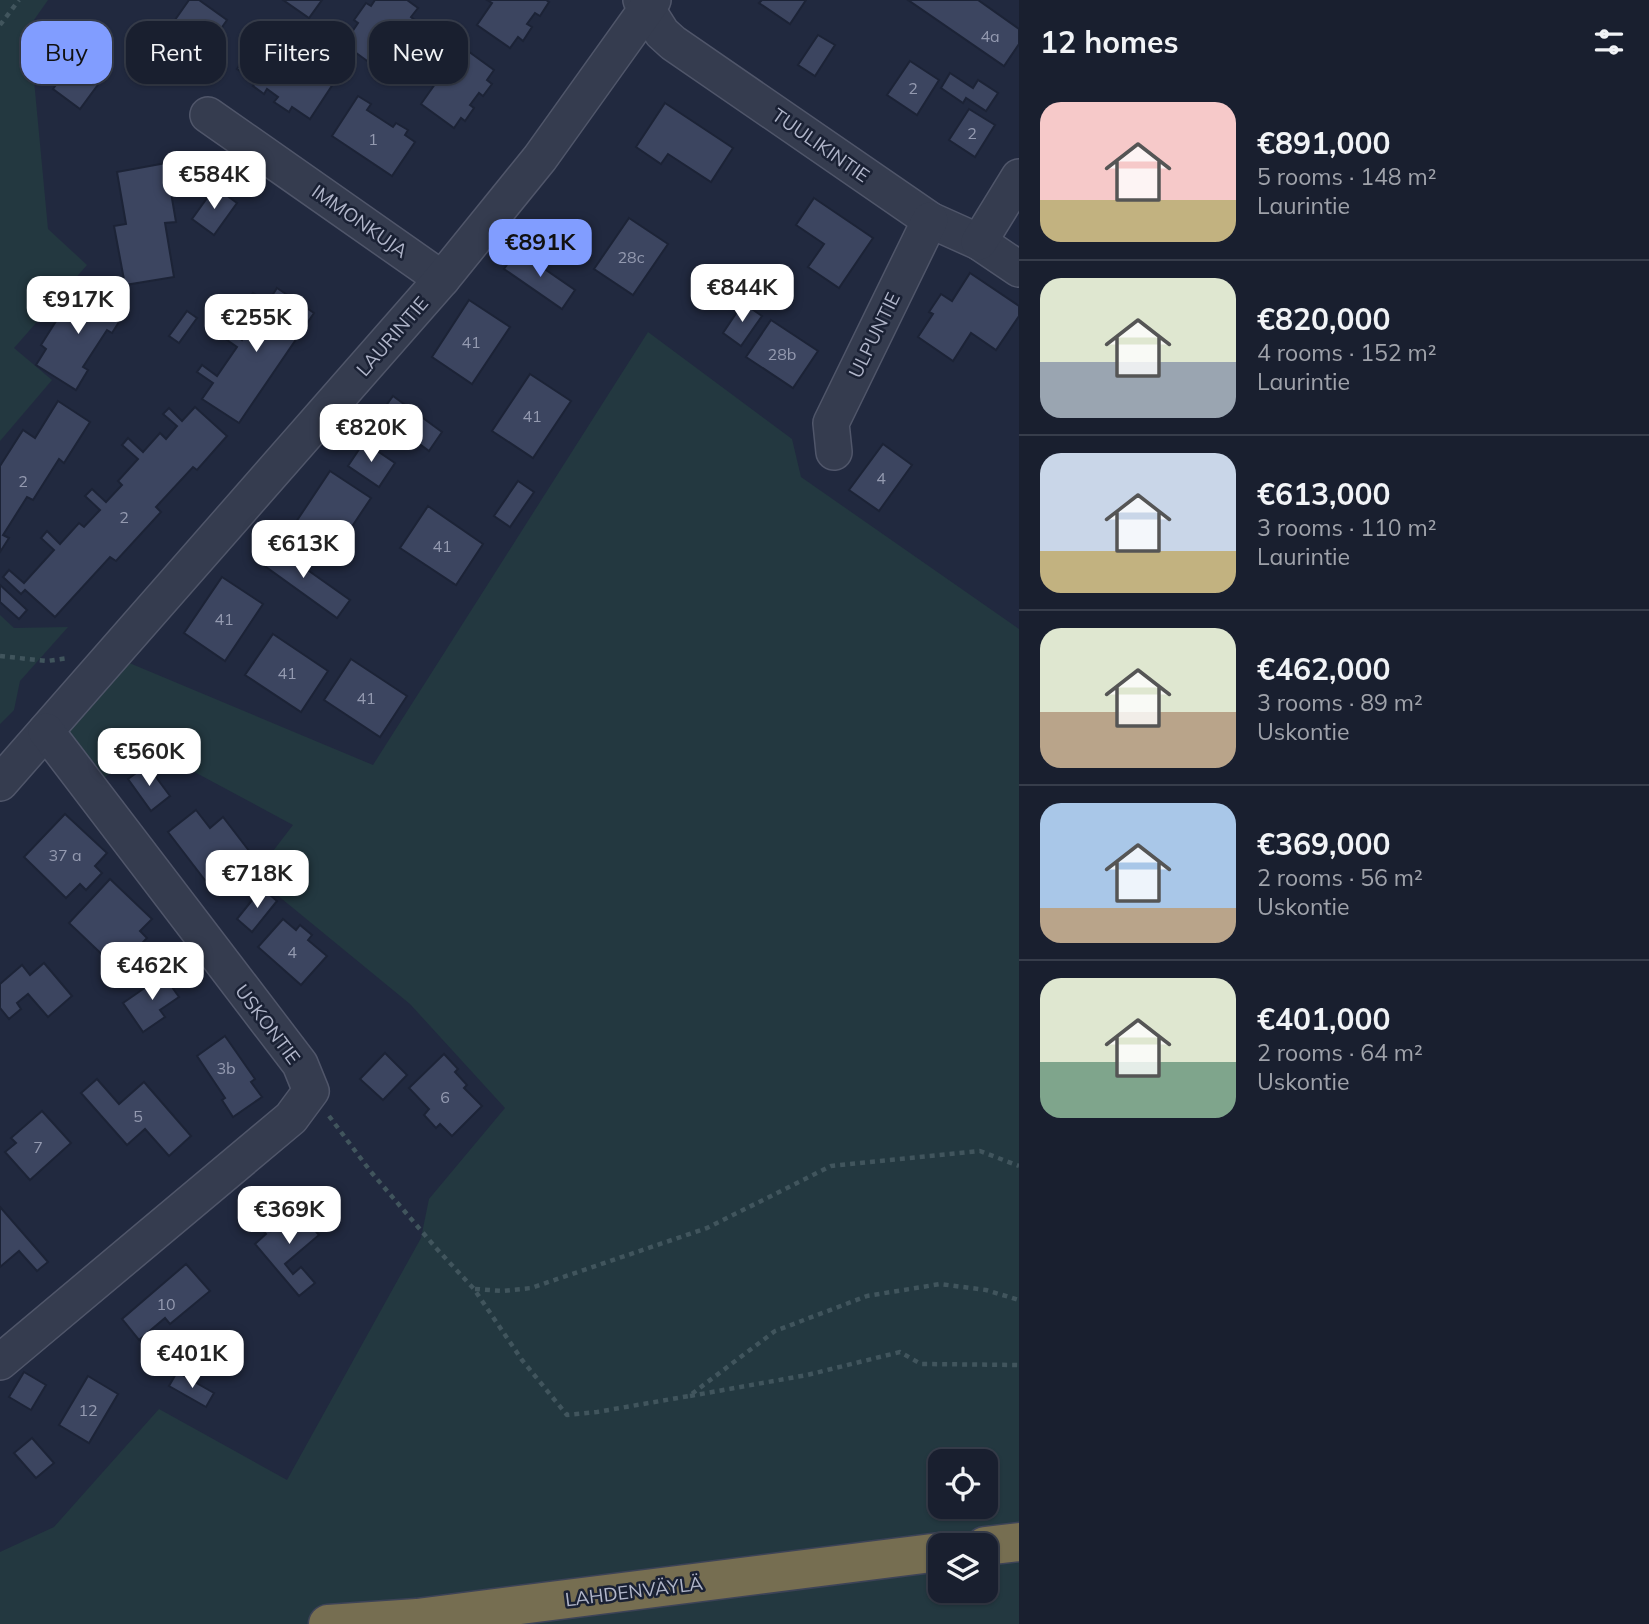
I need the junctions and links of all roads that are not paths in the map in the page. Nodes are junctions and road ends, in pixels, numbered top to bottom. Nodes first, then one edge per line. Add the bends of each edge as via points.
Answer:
1 (647, 3) edge
2 (208, 115) dead end
3 (1019, 177) edge
4 (930, 220) junction
5 (979, 242) junction
6 (1019, 269) edge
7 (442, 279) junction
8 (834, 452) dead end
9 (46, 731) junction
10 (0, 783) edge
11 (0, 1362) edge
12 (1019, 1542) edge
13 (998, 1544) edge
14 (928, 1554) edge
15 (328, 1624) edge

1 - 4 street, TUULIKINTIE via 662,33 673,43
1 - 7 street, LAURINTIE via 540,158
2 - 7 street, IMMONKUJA
3 - 5 street
4 - 5 street, TUULIKINTIE
4 - 8 street, ULPUNTIE via 831,423
5 - 6 street, TUULIKINTIE
7 - 9 street, LAURINTIE
9 - 10 street, LAURINTIE
9 - 11 street, USKONTIE via 300,1064 311,1091 291,1118
12 - 13 highway
14 - 15 highway, LAHDENVÄYLÄ via 417,1618

